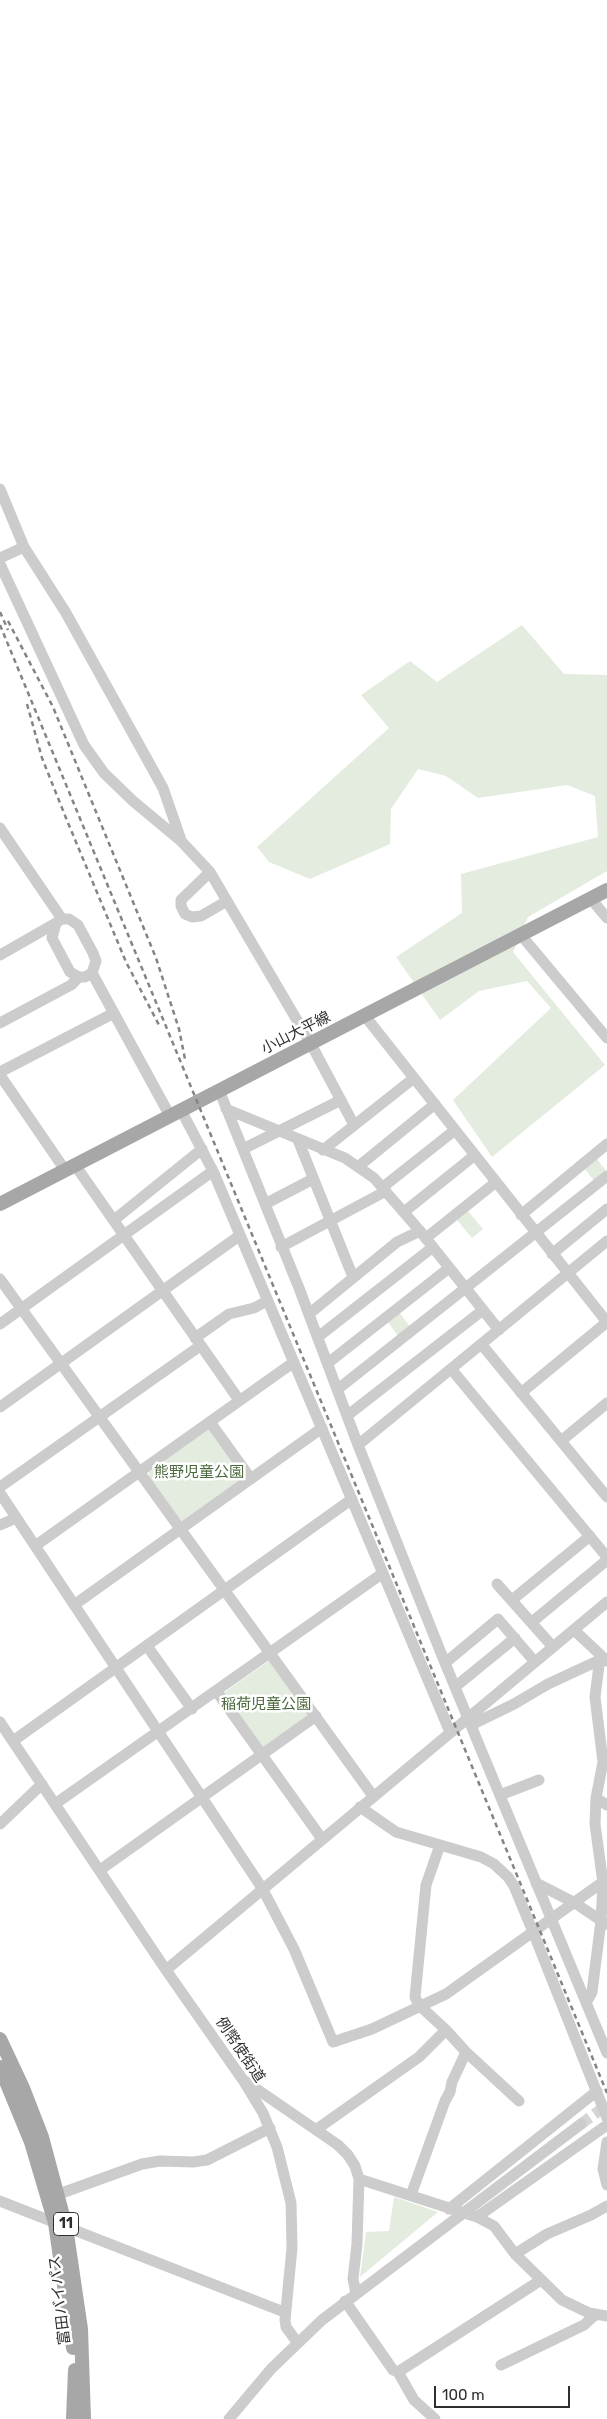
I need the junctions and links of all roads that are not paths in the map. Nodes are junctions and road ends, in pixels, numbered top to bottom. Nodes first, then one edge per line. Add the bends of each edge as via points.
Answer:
1 (0, 489) edge
2 (24, 547) junction
3 (0, 558) edge
4 (0, 564) edge
5 (0, 828) edge
6 (181, 841) junction
7 (210, 872) junction
8 (607, 890) edge
9 (591, 898) junction
10 (227, 901) junction
11 (607, 918) edge
12 (59, 921) junction
13 (38, 933) junction
14 (521, 935) junction
15 (52, 938) junction
16 (0, 955) edge
17 (92, 974) junction
18 (79, 977) junction
19 (114, 1014) junction
20 (365, 1016) junction
21 (0, 1023) edge
22 (607, 1038) edge
23 (311, 1044) junction
24 (0, 1073) edge
25 (414, 1078) junction
26 (219, 1090) junction
27 (340, 1100) junction
28 (435, 1104) junction
29 (226, 1109) junction
30 (175, 1113) junction
31 (354, 1125) junction
32 (455, 1130) junction
33 (279, 1131) junction
34 (298, 1140) junction
35 (607, 1144) edge
36 (243, 1149) junction
37 (202, 1150) junction
38 (323, 1150) junction
39 (474, 1155) junction
40 (359, 1166) junction
41 (70, 1168) junction
42 (213, 1172) junction
43 (607, 1176) edge
44 (313, 1178) junction
45 (496, 1182) junction
46 (385, 1189) junction
47 (0, 1204) edge
48 (265, 1204) junction
49 (607, 1209) edge
50 (404, 1212) junction
51 (521, 1215) junction
52 (114, 1220) junction
53 (330, 1222) junction
54 (536, 1234) junction
55 (125, 1235) junction
56 (239, 1236) junction
57 (426, 1238) junction
58 (607, 1241) edge
59 (281, 1247) junction
60 (552, 1254) junction
61 (449, 1268) junction
62 (568, 1274) junction
63 (353, 1277) junction
64 (0, 1278) edge
65 (466, 1289) junction
66 (162, 1291) junction
67 (267, 1301) junction
68 (21, 1309) junction
69 (482, 1310) junction
70 (308, 1314) junction
71 (607, 1322) edge
72 (0, 1324) edge
73 (499, 1330) junction
74 (318, 1336) junction
75 (197, 1342) junction
76 (482, 1345) junction
77 (294, 1362) junction
78 (328, 1363) junction
79 (61, 1364) junction
80 (452, 1370) junction
81 (338, 1389) junction
82 (522, 1393) junction
83 (239, 1400) junction
84 (607, 1403) edge
85 (0, 1407) edge
86 (348, 1415) junction
87 (100, 1417) junction
88 (210, 1422) junction
89 (322, 1428) junction
90 (561, 1441) junction
91 (358, 1445) junction
92 (140, 1472) junction
93 (251, 1479) junction
94 (603, 1484) edge
95 (0, 1487) edge
96 (0, 1493) edge
97 (607, 1497) edge
98 (352, 1499) junction
99 (16, 1518) junction
100 (0, 1525) edge
101 (182, 1529) junction
102 (590, 1536) junction
103 (36, 1546) junction
104 (607, 1559) edge
105 (383, 1573) junction
106 (498, 1584) dead end
107 (226, 1590) junction
108 (512, 1600) junction
109 (607, 1602) edge
110 (74, 1606) junction
111 (532, 1622) junction
112 (574, 1630) junction
113 (515, 1638) junction
114 (147, 1646) junction
115 (553, 1647) junction
116 (270, 1653) junction
117 (606, 1658) edge
118 (445, 1662) junction
119 (536, 1662) junction
120 (116, 1668) junction
121 (455, 1687) junction
122 (217, 1692) junction
123 (192, 1709) junction
124 (316, 1716) junction
125 (469, 1721) junction
126 (0, 1722) edge
127 (450, 1732) junction
128 (158, 1733) junction
129 (13, 1741) junction
130 (261, 1755) junction
131 (539, 1780) dead end
132 (42, 1784) junction
133 (500, 1795) junction
134 (374, 1796) junction
135 (201, 1797) junction
136 (596, 1798) junction
137 (55, 1804) junction
138 (607, 1805) edge
139 (360, 1807) junction
140 (0, 1824) edge
141 (322, 1839) junction
142 (440, 1845) junction
143 (100, 1870) junction
144 (605, 1881) edge
145 (536, 1883) junction
146 (262, 1888) junction
147 (575, 1903) junction
148 (551, 1919) junction
149 (604, 1923) edge
150 (533, 1932) junction
151 (166, 1970) junction
152 (586, 2003) junction
153 (419, 2005) junction
154 (446, 2030) junction
155 (0, 2039) edge
156 (466, 2052) junction
157 (607, 2054) edge
158 (0, 2067) edge
159 (244, 2080) junction
160 (597, 2092) junction
161 (519, 2101) dead end
162 (607, 2118) edge
163 (581, 2124) tunnel mouth
164 (607, 2125) edge
165 (270, 2128) junction
166 (316, 2129) junction
167 (607, 2142) edge
168 (359, 2179) junction
169 (607, 2185) edge
170 (59, 2194) junction
171 (411, 2195) junction
172 (0, 2201) edge
173 (607, 2206) edge
174 (449, 2208) junction
175 (464, 2213) junction
176 (477, 2217) junction
177 (61, 2225) junction
178 (515, 2254) junction
179 (541, 2280) junction
180 (356, 2293) junction
181 (345, 2301) junction
182 (284, 2312) junction
183 (595, 2315) junction
184 (607, 2316) edge
185 (297, 2342) junction
186 (502, 2365) dead end
187 (398, 2372) junction
188 (73, 2419) edge
189 (84, 2419) edge
190 (229, 2419) edge
191 (435, 2419) edge

1 - 2 street
2 - 3 street
2 - 6 street via 66,612 163,788
4 - 6 street via 84,745 104,773
5 - 12 street
6 - 7 street
7 - 10 street
7 - 10 street via 181,900 185,914 201,916
8 - 9 main road, 小山大平線
9 - 11 street
9 - 14 main road, 小山大平線
10 - 23 street
12 - 13 street
12 - 15 street
12 - 17 street via 69,919 78,925 96,961
13 - 15 street
13 - 16 street
14 - 20 main road, 小山大平線
14 - 22 street
15 - 18 street via 70,972
17 - 18 street
17 - 19 street
18 - 21 street via 71,985
19 - 24 street
19 - 30 street
20 - 23 main road, 小山大平線
20 - 25 street
23 - 26 main road, 小山大平線
23 - 27 street
24 - 41 street
25 - 28 street
25 - 31 street
26 - 29 street
26 - 30 main road, 小山大平線
27 - 31 street
27 - 33 street
28 - 32 street
28 - 40 street
29 - 33 street
29 - 36 street
30 - 37 street
30 - 41 main road, 小山大平線
31 - 38 street
32 - 39 street
32 - 46 street
33 - 34 street
33 - 36 street
34 - 38 street
34 - 44 street
35 - 51 street
36 - 48 street
37 - 42 street
37 - 52 street
38 - 40 street
39 - 45 street
39 - 50 street
40 - 46 street
41 - 47 main road, 小山大平線
41 - 52 street
42 - 55 street
42 - 56 street
43 - 54 street
44 - 48 street
44 - 53 street
45 - 51 street
45 - 57 street
46 - 50 street
46 - 53 street
48 - 59 street
49 - 60 street
50 - 57 street
51 - 54 street
52 - 55 street
53 - 59 street
53 - 63 street
54 - 60 street
54 - 65 street
55 - 66 street
55 - 68 street
56 - 66 street
56 - 67 street
57 - 61 street
57 - 63 street via 397,1242
57 - 74 street
58 - 62 street
59 - 70 street
60 - 62 street
61 - 65 street
61 - 78 street
62 - 71 street
62 - 73 street
63 - 70 street
64 - 68 street
65 - 69 street
65 - 81 street
66 - 75 street
66 - 79 street
67 - 75 street via 229,1314
67 - 77 street
68 - 72 street
68 - 79 street
69 - 73 street
69 - 86 street
70 - 74 street
71 - 82 street
73 - 76 street
74 - 78 street
75 - 83 street
75 - 87 street
76 - 80 street
76 - 82 street
77 - 83 street
77 - 89 street
78 - 81 street
79 - 85 street
79 - 87 street
80 - 91 street
80 - 102 street
81 - 86 street
82 - 90 street
83 - 88 street
84 - 90 street
86 - 91 street
87 - 92 street
87 - 95 street
88 - 92 street
88 - 93 street
89 - 93 street
89 - 98 street
90 - 94 street
91 - 118 street
92 - 101 street
92 - 103 street
93 - 101 street
94 - 97 street
96 - 99 street
98 - 105 street
98 - 107 street
99 - 100 street
99 - 103 street
101 - 107 street
101 - 110 street
102 - 104 street
102 - 108 street
103 - 110 street
104 - 111 street
105 - 116 street
105 - 127 street
106 - 108 street
107 - 114 street
107 - 116 street
108 - 111 street
109 - 112 street
110 - 120 street
111 - 115 street
112 - 115 street
112 - 117 street
113 - 118 street via 498,1619
113 - 119 street
113 - 121 street
114 - 120 street
114 - 123 street
115 - 119 street
116 - 122 street
116 - 124 street
117 - 125 street via 548,1684 514,1704
117 - 136 street via 599,1665 595,1697 604,1762
118 - 121 street
119 - 125 street
120 - 128 street
120 - 129 street
121 - 125 street
122 - 123 street
122 - 130 street
123 - 128 street
124 - 130 street
124 - 134 street
125 - 127 street
125 - 133 street
126 - 129 street, 例幣使街道
127 - 134 street
128 - 135 street
128 - 137 street
129 - 132 street, 例幣使街道
130 - 135 street
130 - 141 street
131 - 133 street
132 - 137 street, 例幣使街道
132 - 140 street
133 - 145 street
134 - 139 street
135 - 143 street
135 - 146 street
136 - 138 street
136 - 144 street via 595,1824
137 - 143 street, 例幣使街道
139 - 141 street
139 - 142 street via 396,1832
141 - 146 street
142 - 150 street via 481,1857 502,1871 514,1886
142 - 153 street via 426,1885 415,1997
143 - 151 street, 例幣使街道
144 - 147 street
144 - 149 street
145 - 147 street
145 - 148 street
146 - 151 street
146 - 153 street via 294,1949 333,2042 372,2029
147 - 148 street
147 - 149 street
148 - 150 street
148 - 152 street
149 - 152 street via 592,1992
150 - 153 street via 446,1994
150 - 160 street
151 - 159 street, 例幣使街道
152 - 157 street
153 - 154 street
154 - 156 street
154 - 166 street via 418,2057
155 - 170 main road, 富田バイパス / 11 via 38,2129
156 - 161 street
156 - 171 street
158 - 177 main road, 富田バイパス / 11
159 - 165 street, 例幣使街道
159 - 166 street
160 - 162 street
160 - 174 street
163 - 175 street
164 - 176 street
165 - 170 street via 207,2160 142,2164
165 - 182 street, 例幣使街道 via 285,2175 293,2218
166 - 168 street via 348,2154
167 - 169 street via 603,2169
168 - 171 street
168 - 180 street via 353,2279
170 - 177 main road, 富田バイパス / 11
171 - 174 street
172 - 177 street
173 - 178 street via 547,2234
174 - 175 street
175 - 176 street
175 - 180 street
176 - 178 street via 494,2226
177 - 182 street
177 - 188 main road, 富田バイパス / 11 via 75,2376
177 - 189 main road, 富田バイパス / 11 via 81,2329
178 - 179 street
179 - 183 street via 562,2300
179 - 187 street
180 - 181 street
181 - 185 street
181 - 187 street via 393,2370
182 - 185 street, 例幣使街道 via 286,2327
183 - 184 street
183 - 186 street via 584,2325
185 - 190 street
187 - 191 street via 414,2400

